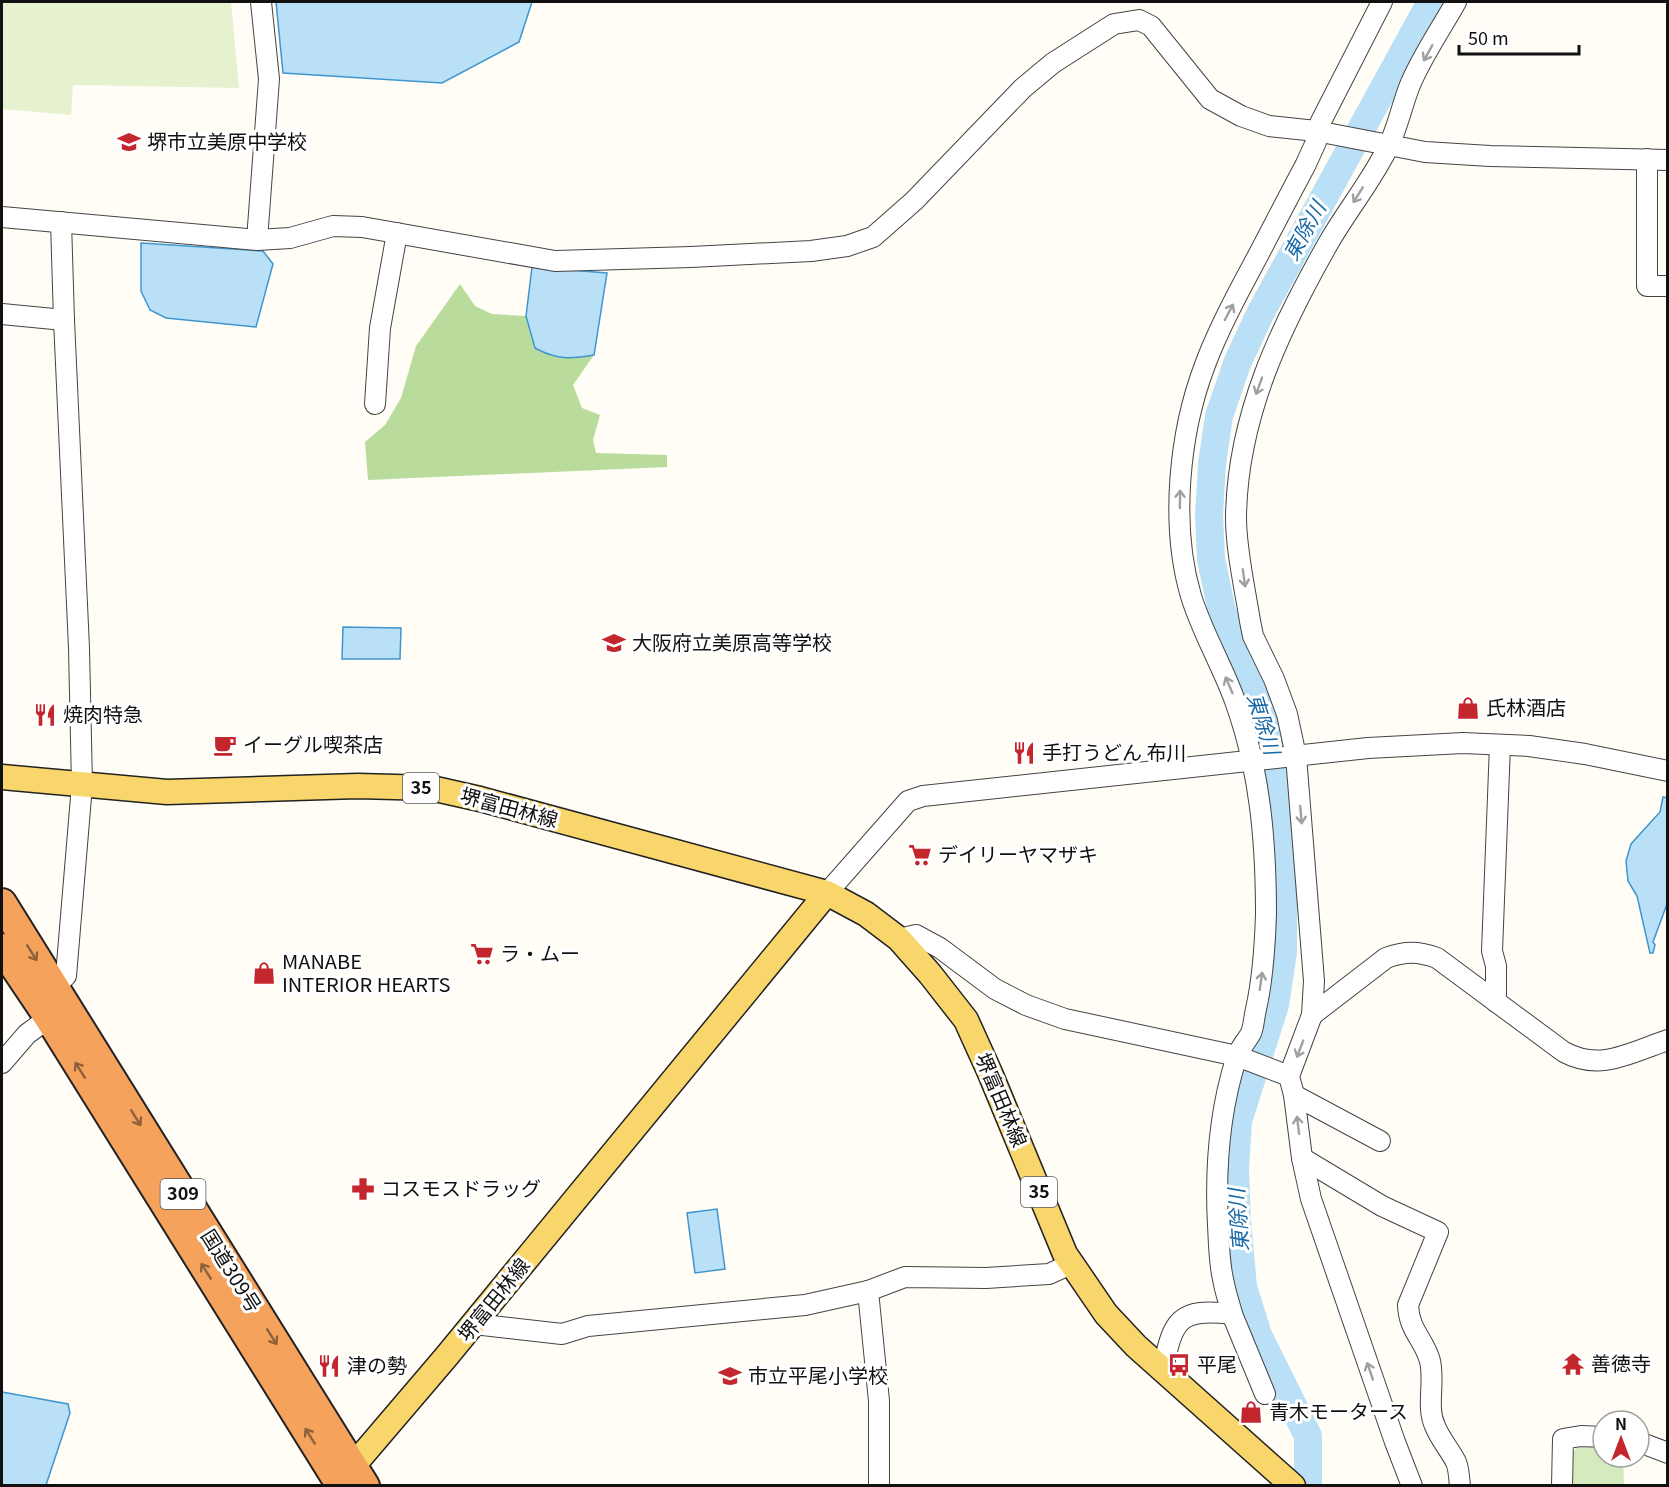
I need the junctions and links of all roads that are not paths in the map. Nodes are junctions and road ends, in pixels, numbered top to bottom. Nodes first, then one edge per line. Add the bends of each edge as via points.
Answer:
1 (261, 2) edge
2 (1383, 2) edge
3 (1456, 2) edge
4 (1322, 131) junction
5 (1385, 144) junction
6 (1647, 159) junction
7 (1668, 160) edge
8 (2, 217) edge
9 (61, 222) junction
10 (397, 233) junction
11 (257, 240) junction
12 (1668, 286) edge
13 (2, 314) edge
14 (64, 320) junction
15 (375, 404) dead end
16 (1500, 745) junction
17 (1292, 757) junction
18 (1257, 760) junction
19 (1668, 771) edge
20 (2, 777) edge
21 (82, 785) junction
22 (828, 893) junction
23 (2, 903) edge
24 (899, 939) junction
25 (2, 948) edge
26 (54, 987) junction
27 (1496, 1002) junction
28 (1312, 1016) junction
29 (48, 1018) junction
30 (1668, 1040) edge
31 (1242, 1058) junction
32 (2, 1063) edge
33 (1285, 1074) junction
34 (1294, 1095) junction
35 (1380, 1141) dead end
36 (1302, 1158) junction
37 (1071, 1264) junction
38 (868, 1291) junction
39 (1232, 1314) junction
40 (474, 1324) junction
41 (1163, 1369) junction
42 (1265, 1394) dead end
43 (1591, 1436) edge
44 (1651, 1447) edge
45 (1668, 1454) edge
46 (1280, 1478) edge
47 (349, 1479) edge
48 (879, 1485) edge
49 (1412, 1485) edge
50 (1460, 1485) edge
51 (1562, 1485) edge

1 - 11 street via 269,79
2 - 4 street
3 -> 5 street via 1411,84
4 - 5 street
4 - 10 street via 1269,126 1210,99 1151,26 1139,20 1114,24 1053,63 1023,88 914,201 873,237 847,246 811,251 555,261
18 -> 4 street via 1191,595 1180,533 1183,460 1204,366
5 - 6 street via 1425,152 1490,156
5 -> 17 street via 1299,298 1257,390 1241,454 1236,521 1250,621 1287,714
6 - 7 street
6 - 12 street via 1647,286
8 - 9 street
9 - 11 street
9 - 14 street
10 - 11 street via 333,226 290,238
10 - 15 street via 380,328
13 - 14 street
14 - 21 street
16 - 17 street via 1368,748
16 - 19 street via 1586,754
16 - 27 street via 1492,951
17 - 18 street
17 -> 28 street via 1314,981
18 - 22 street via 908,801
31 -> 18 street via 1261,988 1265,953 1266,864
20 - 21 main road, 堺富田林線 / 35
21 - 22 main road, 堺富田林線 / 35 via 167,792 358,786 431,788
21 - 26 street via 66,976
22 - 24 main road, 堺富田林線 / 35 via 866,914
22 - 40 main road, 堺富田林線
23 -> 26 highway, 国道309号 / 309
24 - 31 street via 916,934 995,989 1065,1019
24 - 37 main road, 堺富田林線 / 35 via 966,1020
25 - 29 highway, 国道309号 / 309
26 -> 47 highway, 国道309号 / 309
27 - 28 street via 1437,958 1399,953 1386,958
27 - 30 street via 1578,1059 1602,1061
28 -> 33 street
29 - 32 street via 27,1034
47 -> 29 highway, 国道309号 / 309
31 - 33 street
31 - 39 street via 1218,1138 1222,1277
33 - 34 street
34 - 35 street
36 -> 34 street
49 -> 36 street via 1314,1210
36 - 50 street via 1382,1206 1438,1232 1408,1305 1408,1315 1433,1375 1434,1426 1458,1465
37 - 38 street via 1049,1274 905,1277
37 - 41 main road, 堺富田林線 / 35 via 1106,1314
38 - 40 street via 805,1305 588,1326 562,1334
38 - 48 street via 879,1401
39 - 41 street via 1205,1311 1181,1320 1169,1337
39 - 42 street
40 - 47 main road, 堺富田林線
41 - 46 main road, 堺富田林線 / 35
43 - 51 street via 1563,1439
44 - 45 street

